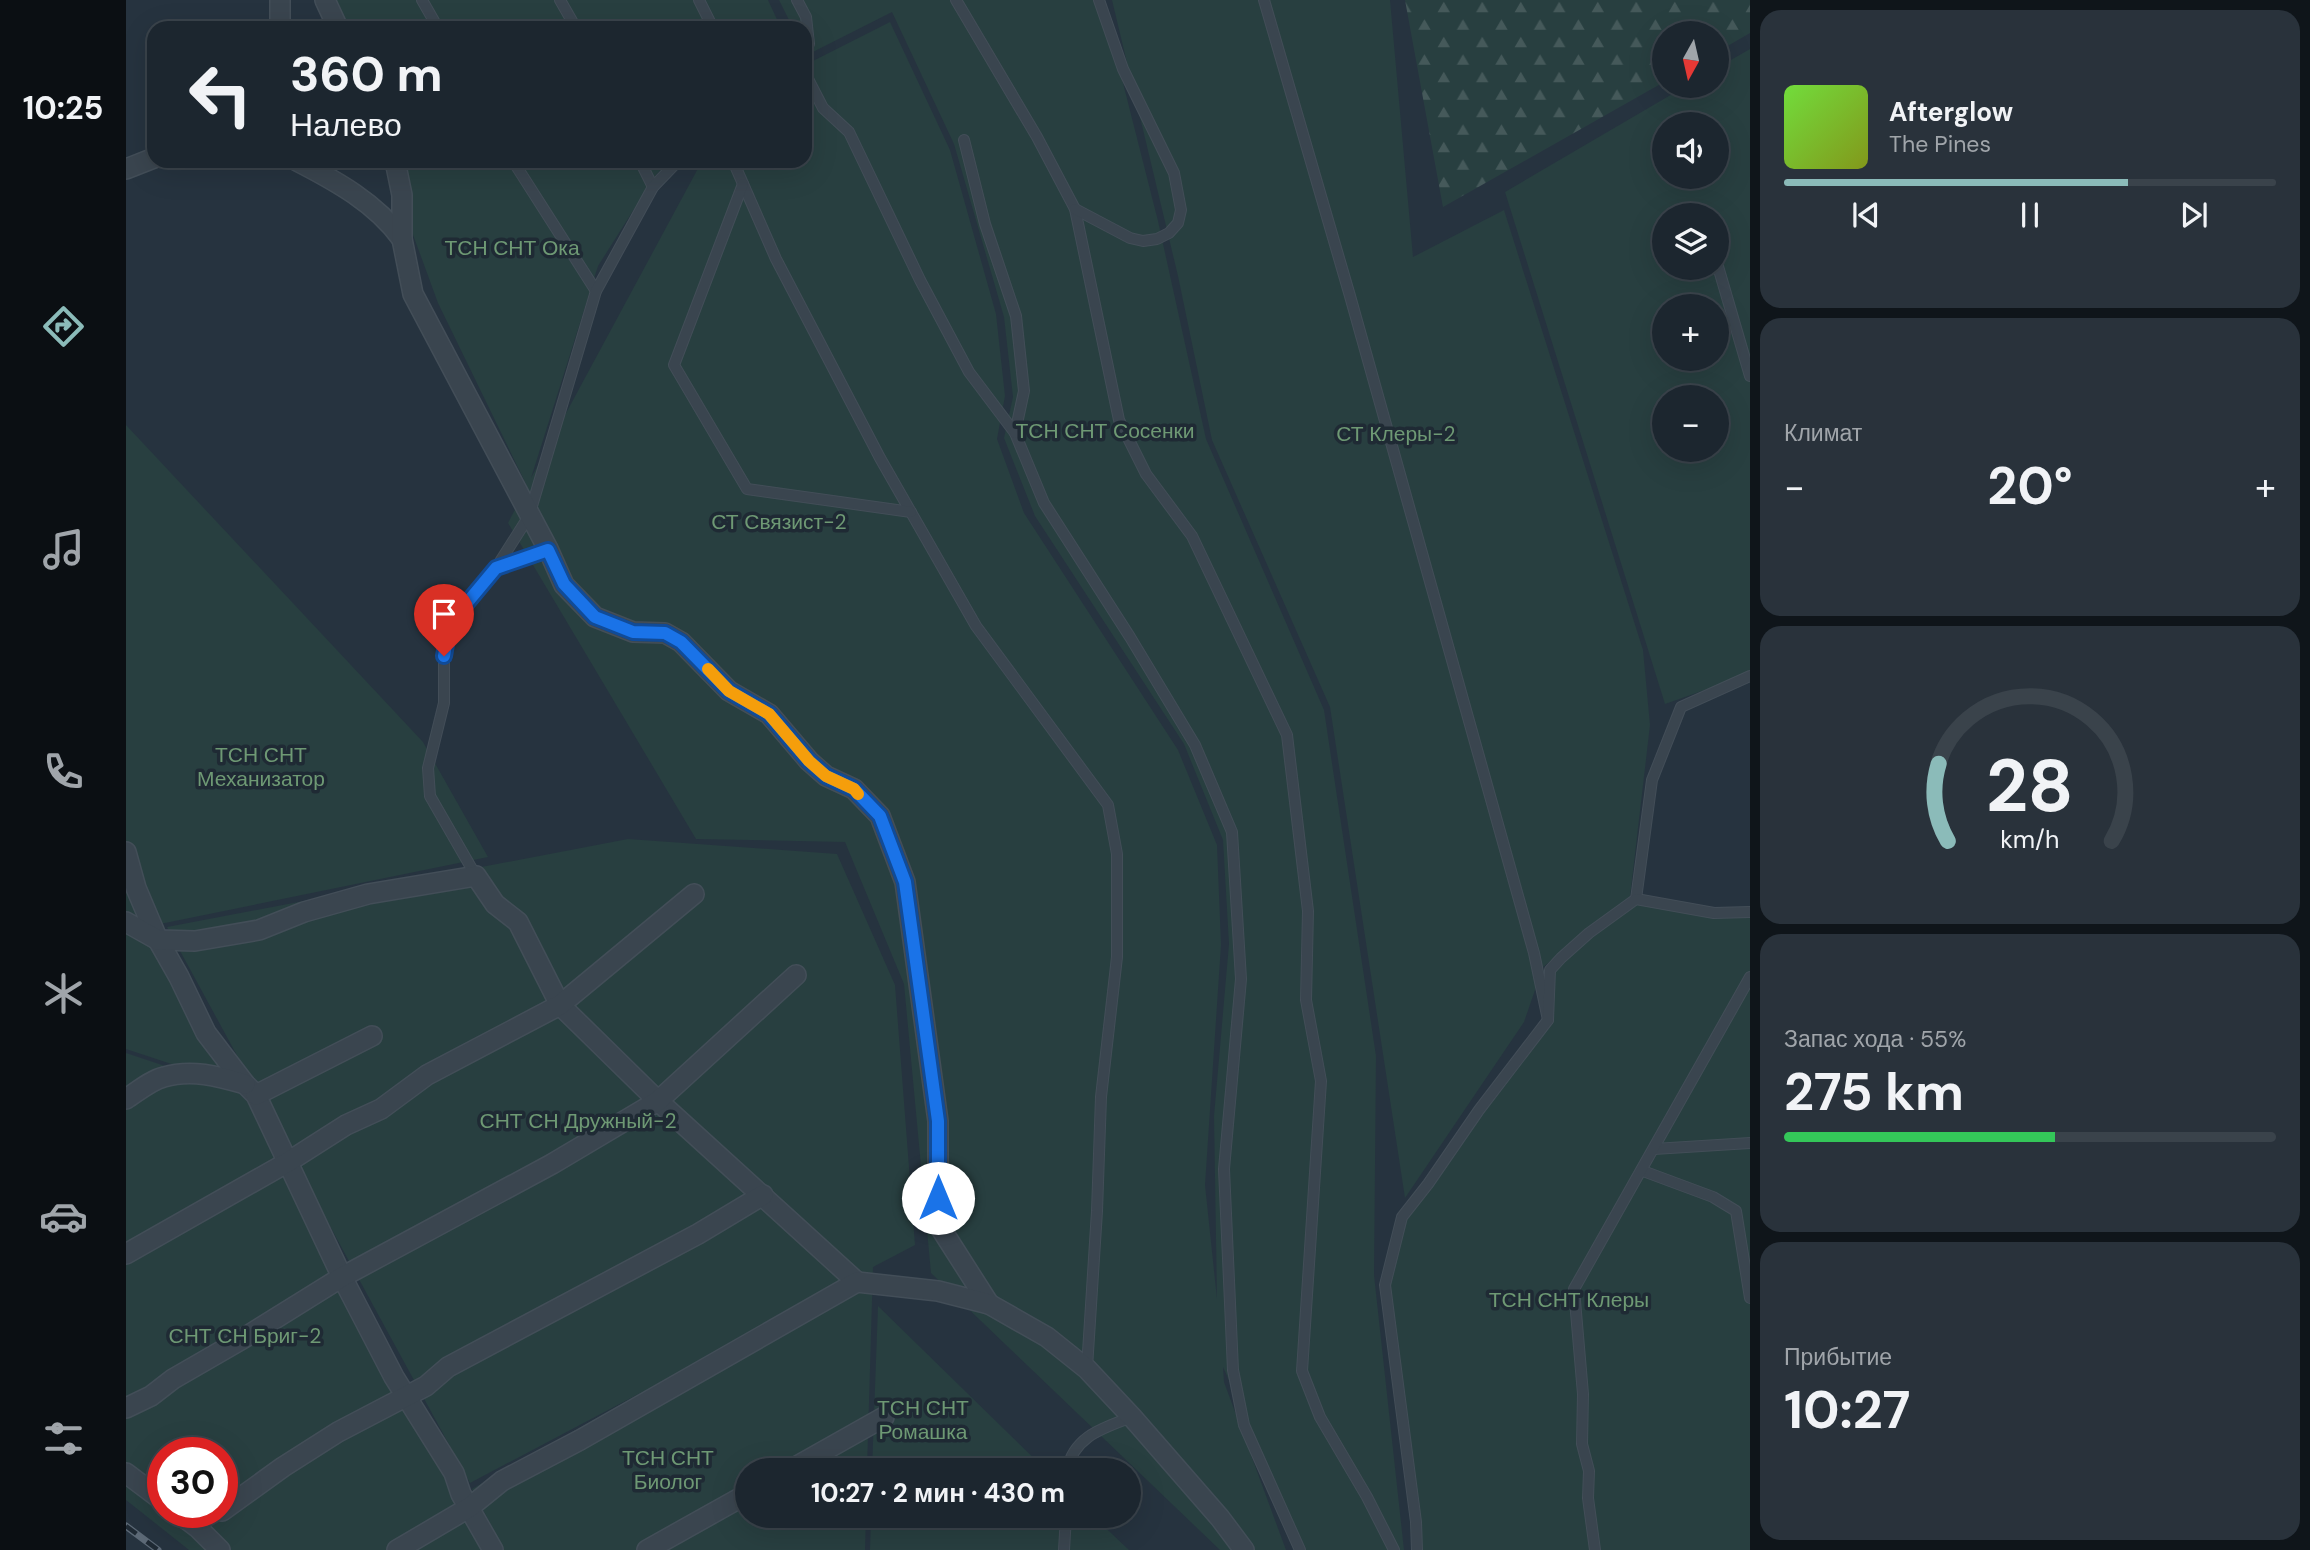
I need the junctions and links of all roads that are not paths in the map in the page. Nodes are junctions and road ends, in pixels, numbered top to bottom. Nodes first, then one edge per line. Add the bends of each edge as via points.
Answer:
1 (281, 0) edge
2 (324, 0) edge
3 (422, 0) edge
4 (561, 0) edge
5 (699, 0) edge
6 (797, 0) edge
7 (956, 0) edge
8 (1099, 0) edge
9 (1264, 0) edge
10 (280, 21) edge
11 (334, 21) edge
12 (434, 21) edge
13 (572, 21) edge
14 (710, 21) edge
15 (806, 21) edge
16 (812, 87) edge
17 (964, 140) dead end
18 (147, 161) edge
19 (309, 168) edge
20 (396, 168) edge
21 (517, 168) edge
22 (644, 168) edge
23 (671, 168) edge
24 (736, 168) edge
25 (126, 169) edge
26 (743, 184) junction
27 (653, 187) junction
28 (1075, 209) junction
29 (402, 239) junction
30 (1722, 280) edge
31 (596, 291) junction
32 (1750, 376) edge
33 (1016, 433) junction
34 (911, 512) junction
35 (529, 516) junction
36 (548, 550) junction
37 (496, 568) junction
38 (1750, 676) edge
39 (126, 852) edge
40 (475, 876) junction
41 (694, 894) dead end
42 (1636, 899) junction
43 (1750, 912) edge
44 (126, 922) edge
45 (158, 940) junction
46 (195, 941) junction
47 (796, 975) dead end
48 (179, 977) junction
49 (1750, 977) edge
50 (560, 1005) junction
51 (1548, 1020) junction
52 (372, 1036) dead end
53 (135, 1086) edge
54 (250, 1089) junction
55 (126, 1099) edge
56 (658, 1101) junction
57 (1750, 1143) edge
58 (1654, 1149) junction
59 (288, 1162) junction
60 (1643, 1171) junction
61 (763, 1195) junction
62 (126, 1254) edge
63 (342, 1277) junction
64 (857, 1282) junction
65 (1750, 1298) edge
66 (989, 1304) junction
67 (1087, 1369) junction
68 (407, 1395) junction
69 (126, 1408) edge
70 (1132, 1417) junction
71 (884, 1418) dead end
72 (812, 1458) edge
73 (1072, 1458) edge
74 (126, 1474) edge
75 (147, 1489) edge
76 (238, 1499) edge
77 (735, 1501) edge
78 (470, 1507) junction
79 (198, 1528) edge
80 (1065, 1528) edge
81 (220, 1550) edge
82 (397, 1550) edge
83 (493, 1550) edge
84 (647, 1550) edge
85 (1064, 1550) edge
86 (1244, 1550) edge
87 (1300, 1550) edge
88 (1394, 1550) edge
89 (1417, 1550) edge
90 (1595, 1550) edge

1 - 10 street
2 - 11 street
3 - 12 lane
4 - 13 lane
5 - 14 lane
6 - 15 lane
7 - 28 lane
8 - 28 lane via 1123,69 1174,173 1181,210 1169,233 1143,241
9 - 51 lane via 1534,953
16 - 33 lane via 823,108 849,132 969,372
17 - 33 lane via 985,224 1016,317 1024,391
18 - 25 street
19 - 29 street via 363,199 390,221
20 - 29 street
21 - 31 lane
22 - 27 lane
23 - 27 lane
24 - 26 lane
26 - 34 lane via 776,258
26 - 34 lane via 674,365 747,489
27 - 31 lane
28 - 88 lane via 1119,420 1146,474 1192,536 1287,735 1308,911 1307,1000 1321,1081 1302,1371 1320,1417
29 - 35 street via 413,295
30 - 32 lane
31 - 35 lane
33 - 87 lane via 1044,503 1195,745 1232,832 1241,979 1224,1168 1233,1370 1244,1425
34 - 67 lane via 976,626 1108,805 1117,854 1116,957 1101,1097
35 - 36 street
35 - 37 lane
36 - 37 lane
36 - 66 street via 564,584 595,617 633,632 665,633 681,642 729,691 769,714 826,776 854,789 880,816 905,882 938,1121 938,1224
37 - 40 lane via 448,633 444,703 428,768 430,796
38 - 42 lane via 1681,707 1651,780
39 - 45 street
40 - 46 street via 368,894 259,930
40 - 50 street via 495,904 518,922
41 - 50 street
42 - 43 lane via 1714,913
42 - 51 lane via 1589,933 1550,971
44 - 45 street
45 - 46 street
45 - 48 street
46 - 48 street
47 - 56 street
48 - 54 street via 206,1032
49 - 58 lane
50 - 56 street
50 - 59 street via 428,1075 381,1109
51 - 89 lane via 1402,1217 1385,1285
52 - 54 street
53 - 54 street via 194,1073
53 - 55 street
54 - 59 street
56 - 61 street
56 - 63 street
57 - 58 lane
58 - 60 lane
59 - 62 street
59 - 63 street
60 - 65 lane via 1713,1197 1736,1211
60 - 90 lane via 1574,1289 1583,1394 1582,1444 1589,1471
61 - 64 street
61 - 68 street via 448,1367
63 - 68 street
63 - 69 street
64 - 66 street via 939,1292
64 - 78 street via 502,1481
66 - 67 street via 1047,1337
67 - 70 street
68 - 76 street via 338,1432
68 - 78 street
70 - 73 lane via 1096,1430 1076,1447
70 - 86 street
71 - 72 street
74 - 75 street
77 - 84 street
78 - 82 street
78 - 83 street
79 - 81 street
80 - 85 lane

